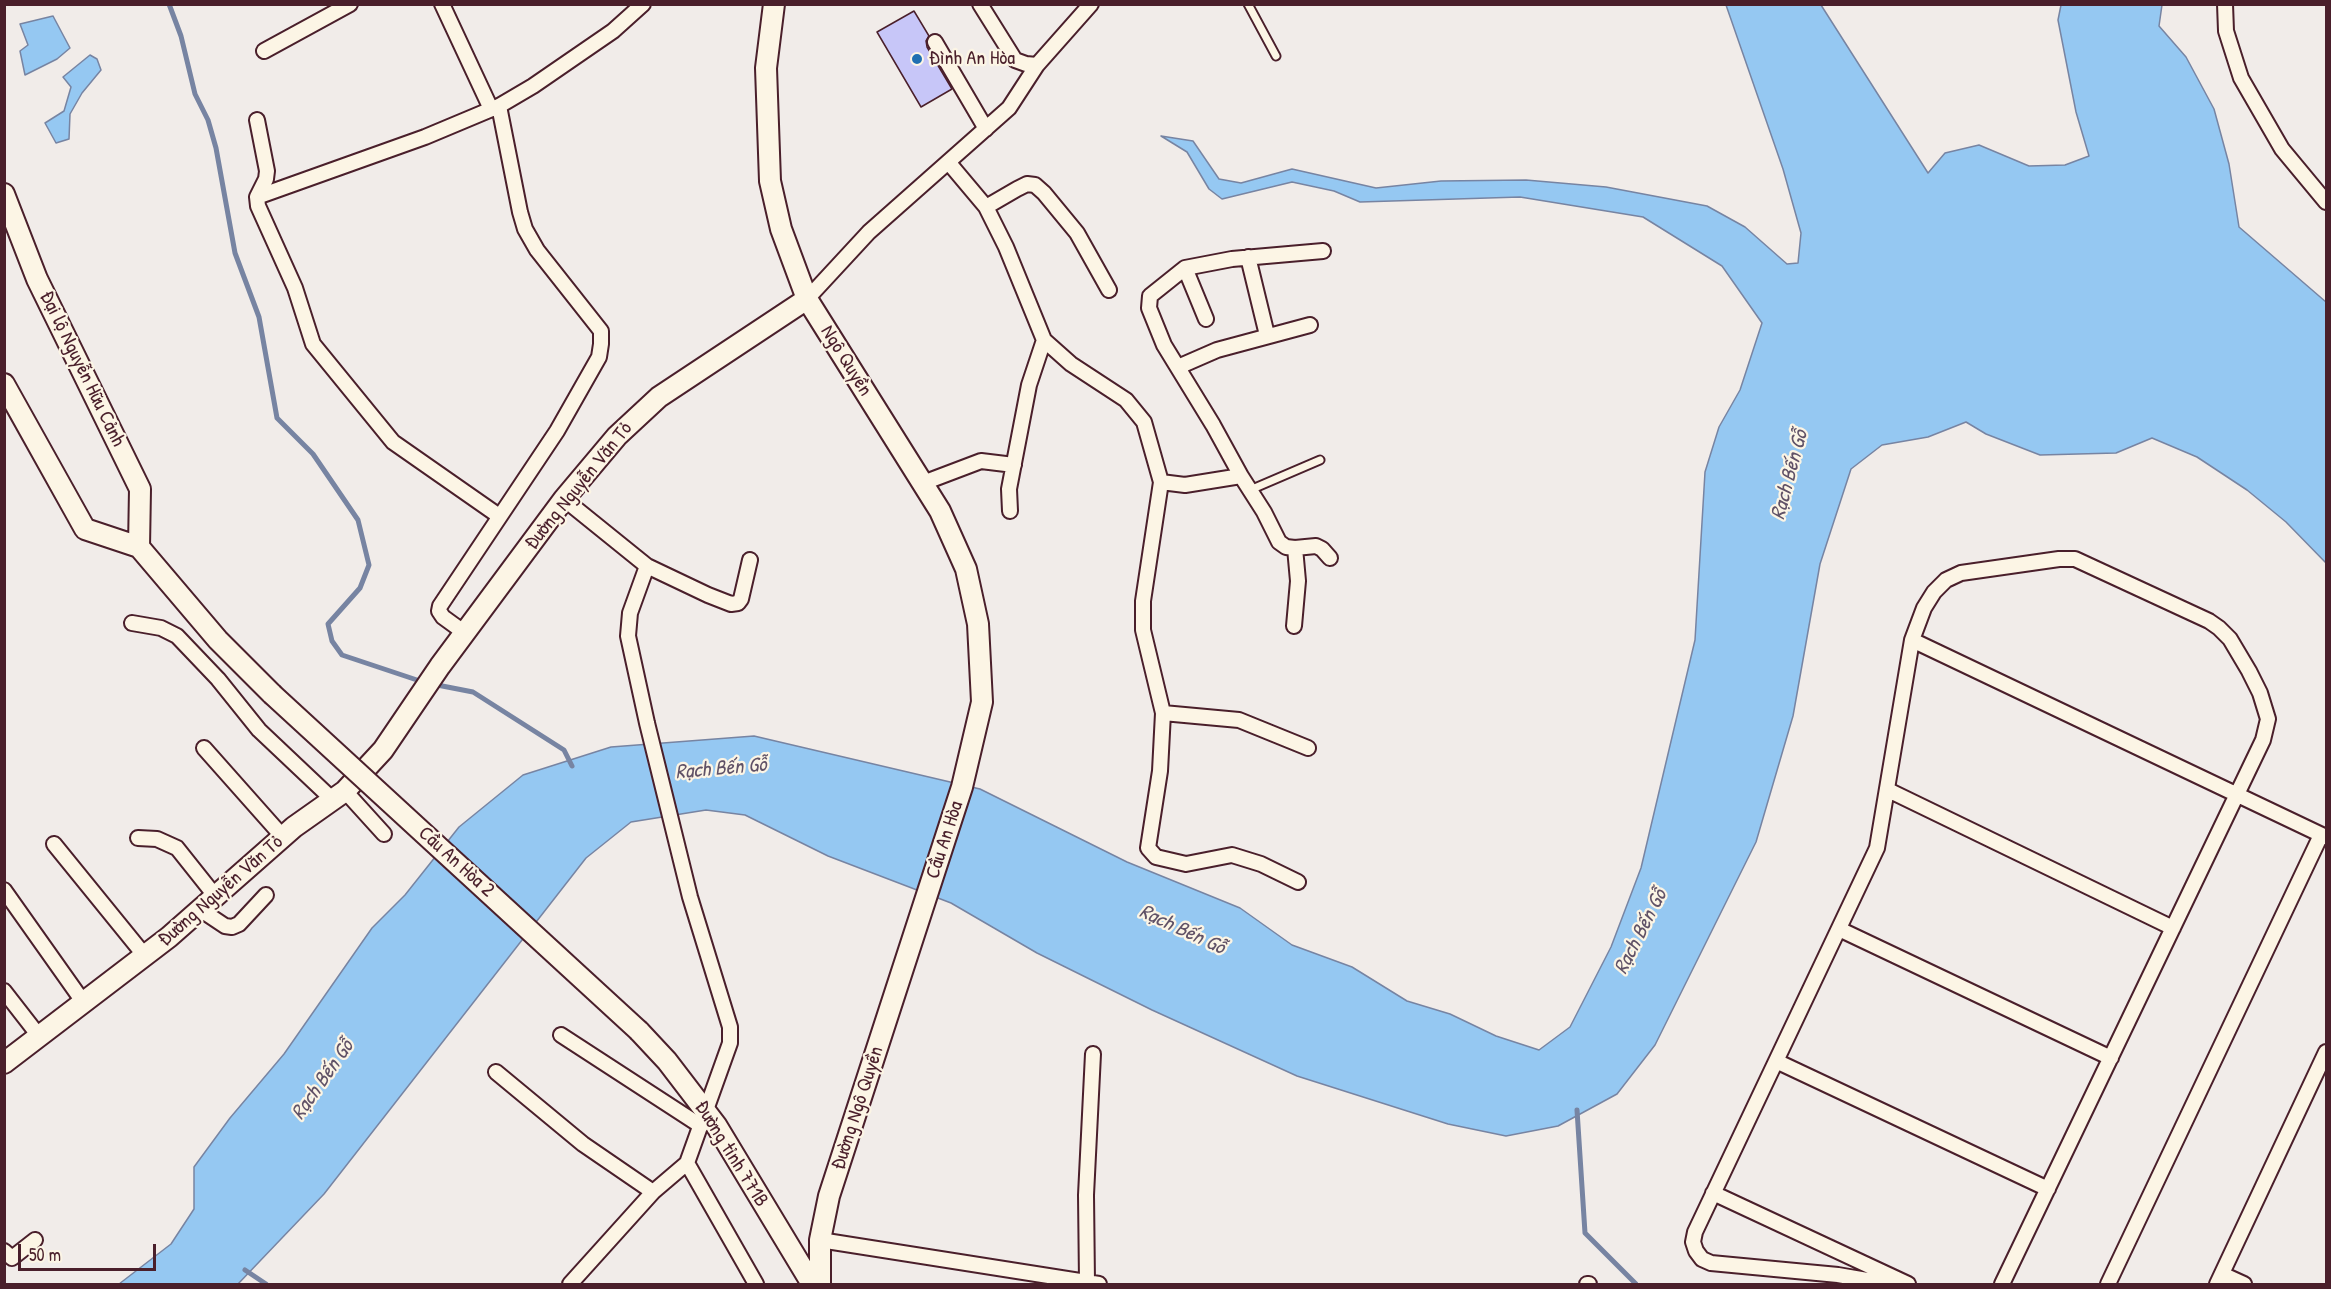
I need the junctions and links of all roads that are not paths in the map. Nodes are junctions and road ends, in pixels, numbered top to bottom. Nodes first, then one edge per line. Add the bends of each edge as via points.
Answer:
1 (350, 4) edge
2 (442, 4) edge
3 (643, 4) edge
4 (774, 4) edge
5 (980, 4) edge
6 (1091, 4) edge
7 (1248, 4) edge
8 (2225, 4) edge
9 (935, 42) dead end
10 (264, 51) dead end
11 (1276, 56) dead end
12 (1037, 65) junction
13 (495, 108) junction
14 (257, 120) dead end
15 (986, 129) junction
16 (949, 163) junction
17 (4, 194) edge
18 (257, 197) junction
19 (2326, 202) edge
20 (986, 207) junction
21 (1323, 250) dead end
22 (1248, 257) junction
23 (1185, 268) junction
24 (1109, 290) dead end
25 (807, 299) junction
26 (1206, 319) dead end
27 (1310, 325) dead end
28 (1268, 335) junction
29 (1044, 340) junction
30 (1178, 367) junction
31 (4, 384) edge
32 (1320, 460) dead end
33 (1014, 465) junction
34 (1241, 476) junction
35 (1161, 482) junction
36 (923, 483) junction
37 (1250, 490) junction
38 (564, 499) junction
39 (1010, 511) dead end
40 (499, 516) junction
41 (139, 547) junction
42 (1295, 549) junction
43 (1330, 558) dead end
44 (750, 560) dead end
45 (647, 566) junction
46 (132, 623) dead end
47 (1294, 626) dead end
48 (465, 633) junction
49 (1912, 640) junction
50 (982, 702) joint
51 (1163, 713) junction
52 (204, 748) dead end
53 (1308, 748) dead end
54 (1888, 790) junction
55 (339, 795) junction
56 (2237, 795) junction
57 (384, 834) dead end
58 (2324, 836) edge
59 (283, 837) junction
60 (138, 838) dead end
61 (54, 844) dead end
62 (1298, 882) dead end
63 (4, 890) edge
64 (266, 894) dead end
65 (216, 897) junction
66 (201, 910) junction
67 (2173, 928) junction
68 (1839, 929) junction
69 (145, 956) junction
70 (901, 977) joint
71 (4, 991) edge
72 (84, 1003) junction
73 (639, 1031) joint
74 (561, 1035) dead end
75 (39, 1036) junction
76 (2326, 1052) edge
77 (1093, 1054) dead end
78 (2110, 1058) junction
79 (1776, 1061) junction
80 (4, 1063) edge
81 (496, 1072) dead end
82 (704, 1119) junction
83 (687, 1163) junction
84 (2048, 1189) junction
85 (653, 1192) junction
86 (1713, 1192) junction
87 (35, 1240) dead end
88 (820, 1240) junction
89 (4, 1251) edge
90 (2219, 1279) edge
91 (1093, 1283) edge
92 (570, 1284) edge
93 (756, 1284) edge
94 (812, 1284) edge
95 (820, 1284) edge
96 (1890, 1284) edge
97 (1908, 1284) edge
98 (2002, 1284) edge
99 (2108, 1284) edge
100 (2244, 1284) edge

1 - 10 street
2 - 13 street
3 - 13 street via 613,31
4 - 25 street, Ngô Quyền via 766,68 770,181 781,229
5 - 12 street via 1015,60
6 - 12 street
7 - 11 lane
8 - 19 street via 2226,31 2241,78 2282,149
9 - 15 street
12 - 15 street via 1009,108
13 - 18 street
13 - 40 street via 525,229 601,331 598,357 557,431
14 - 18 street via 267,171
15 - 16 street
16 - 20 street
16 - 25 street via 869,232
17 - 41 street, Đại lộ Nguyễn Hữu Cảnh via 37,279 141,489
18 - 40 street via 296,288 313,344 393,442
20 - 24 street via 1027,184 1035,186 1077,233
20 - 29 street
21 - 22 street
22 - 23 street
22 - 28 street
23 - 26 street
23 - 30 street via 1150,296 1149,308
25 - 36 street, Ngô Quyền
25 - 38 street, Đường Nguyễn Văn Tỏ via 646,408
27 - 28 street
28 - 30 street
29 - 33 street via 1029,385
29 - 35 street via 1071,364 1135,408 1144,422
30 - 34 street
31 - 41 street via 85,529
32 - 37 lane
33 - 36 street via 981,461
33 - 39 street
34 - 35 street via 1185,485
34 - 37 street
35 - 51 street via 1145,575 1143,630
36 - 50 street, Ngô Quyền via 966,569 978,624
37 - 42 street via 1279,542
38 - 45 street
38 - 48 street, Đường Nguyễn Văn Tỏ
40 - 48 street via 440,606 443,617
41 - 73 street, Cầu An Hòa 2, bridge via 218,640 272,694
42 - 43 street via 1316,546
42 - 47 street via 1298,581
44 - 45 street via 741,599 731,604
45 - 82 street via 630,613 628,636 690,897 730,1028 730,1042
46 - 55 street via 161,628 177,636 259,730
48 - 55 street, Đường Nguyễn Văn Tỏ via 383,750
49 - 54 street
49 - 56 street
49 - 56 street via 1924,608 1946,580 1969,571 2059,559 2082,561 2209,621 2240,654 2268,719 2263,741
50 - 70 street, Cầu An Hòa via 962,787
51 - 53 street via 1239,720
51 - 62 street via 1160,771 1148,848 1151,854 1186,864 1232,855
52 - 59 street
54 - 67 street
54 - 68 street via 1877,848
55 - 57 street
55 - 59 street, Đường Nguyễn Văn Tỏ
56 - 58 street
56 - 67 street
58 - 99 street
59 - 65 street, Đường Nguyễn Văn Tỏ
60 - 65 street via 157,839 177,848
61 - 69 street
63 - 72 street
64 - 66 street via 232,927
65 - 66 street, Đường Nguyễn Văn Tỏ
66 - 69 street, Đường Nguyễn Văn Tỏ
67 - 78 street
68 - 78 street
68 - 79 street
69 - 72 street, Đường Nguyễn Văn Tỏ
70 - 88 street, Đường Ngô Quyền via 829,1196
71 - 75 street
72 - 75 street, Đường Nguyễn Văn Tỏ
73 - 82 street, Đường tỉnh 771B via 667,1061
74 - 82 street
75 - 80 street, Đường Nguyễn Văn Tỏ
76 - 90 street
77 - 91 street via 1086,1195
78 - 84 street
79 - 84 street
79 - 86 street
81 - 85 street via 583,1144
82 - 83 street
82 - 94 street, Đường tỉnh 771B via 739,1161
83 - 85 street
83 - 93 street
84 - 98 street
85 - 92 street
86 - 96 street via 1693,1242 1698,1256 1706,1262
86 - 97 street
87 - 89 street via 12,1258
88 - 91 street
88 - 95 street
90 - 100 street

